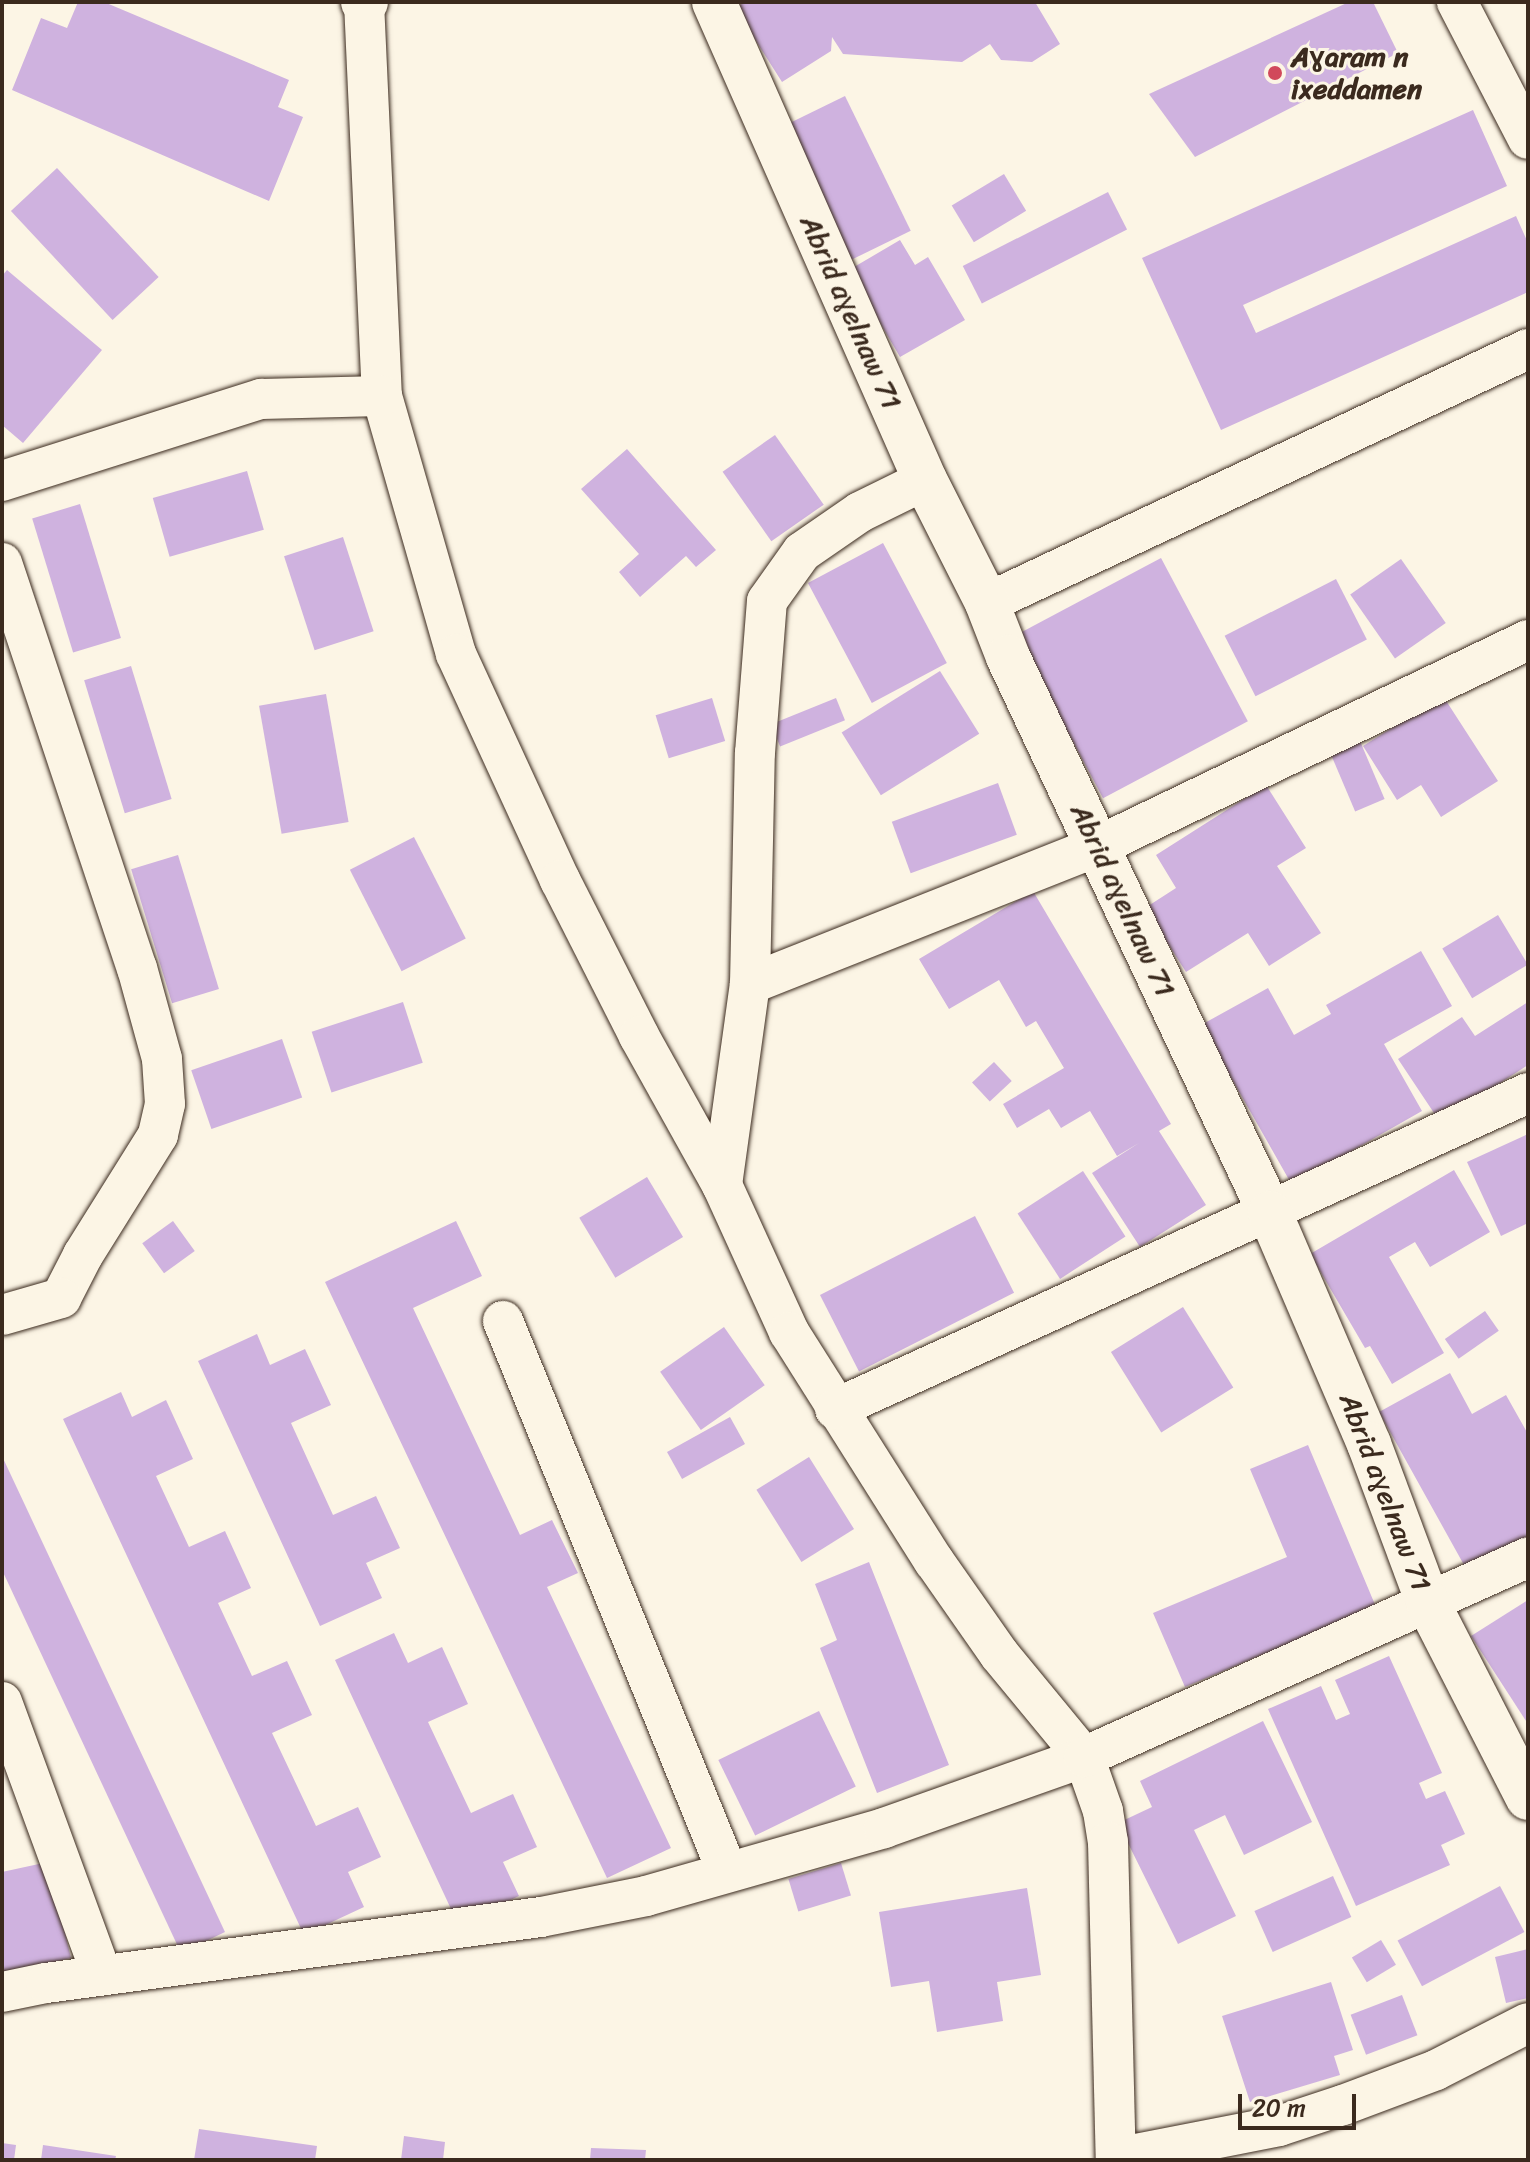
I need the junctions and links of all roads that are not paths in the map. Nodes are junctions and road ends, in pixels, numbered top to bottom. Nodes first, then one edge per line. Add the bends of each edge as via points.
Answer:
1 (364, 2) edge
2 (714, 2) edge
3 (1457, 2) edge
4 (1528, 139) edge
5 (1528, 349) edge
6 (382, 396) junction
7 (925, 480) junction
8 (2, 481) edge
9 (2, 563) edge
10 (987, 603) junction
11 (1528, 640) edge
12 (1098, 846) junction
13 (750, 984) junction
14 (1528, 1093) edge
15 (722, 1185) junction
16 (1270, 1213) junction
17 (2, 1315) edge
18 (503, 1321) dead end
19 (835, 1409) junction
20 (1528, 1557) edge
21 (1428, 1603) junction
22 (2, 1702) edge
23 (1084, 1757) junction
24 (1528, 1798) edge
25 (727, 1871) junction
26 (102, 1975) junction
27 (2, 1992) edge
28 (1528, 2023) edge
29 (1116, 2159) edge

1 - 6 street
2 - 7 main road, Abrid aɣelnaw 71
3 - 4 street
5 - 10 street
6 - 8 street via 261,399
6 - 15 street via 456,654 560,880
7 - 10 main road, Abrid aɣelnaw 71
7 - 13 street via 860,512 802,552 767,601 755,753
9 - 17 street via 137,968 162,1059 165,1104 158,1135 61,1298
10 - 12 main road, Abrid aɣelnaw 71
11 - 12 street
12 - 13 street
12 - 16 main road, Abrid aɣelnaw 71
13 - 15 street
14 - 16 street
15 - 19 street via 789,1332
16 - 19 street
16 - 21 main road, Abrid aɣelnaw 71 via 1369,1444
18 - 25 street
19 - 23 street via 999,1654
20 - 21 street
21 - 23 street
21 - 24 main road, Abrid aɣelnaw 71
22 - 26 street
23 - 25 street via 884,1828
23 - 29 street via 1108,1842
25 - 26 street via 646,1896 541,1917
26 - 27 street
28 - 29 street via 1436,2070 1343,2105 1279,2126

